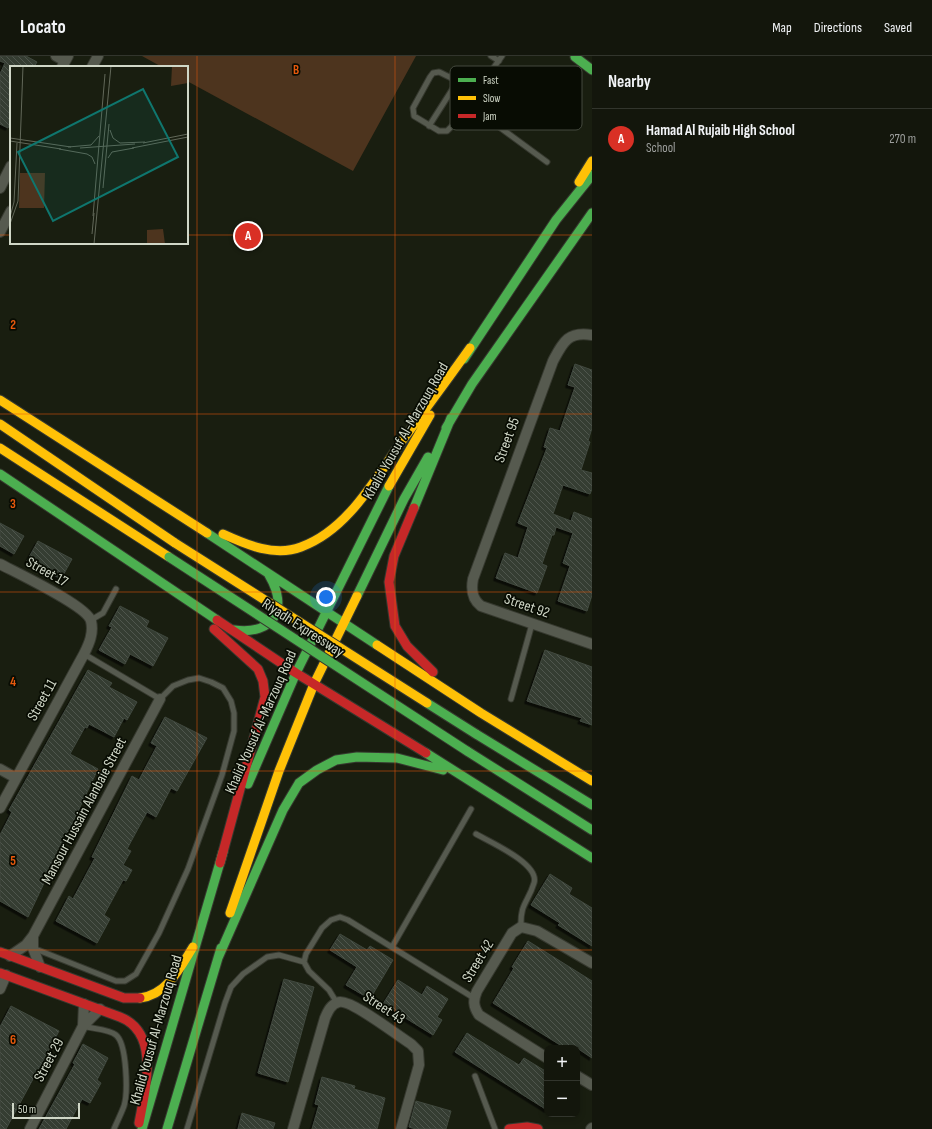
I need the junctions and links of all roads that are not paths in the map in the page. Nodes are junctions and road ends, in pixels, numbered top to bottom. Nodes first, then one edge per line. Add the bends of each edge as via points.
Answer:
1 (98, 56) edge
2 (491, 56) edge
3 (574, 56) edge
4 (500, 58) edge
5 (93, 66) edge
6 (592, 66) edge
7 (592, 70) edge
8 (450, 78) edge
9 (450, 93) edge
10 (429, 126) junction
11 (450, 127) edge
12 (503, 130) edge
13 (592, 161) edge
14 (547, 162) dead end
15 (10, 168) edge
16 (592, 175) edge
17 (0, 188) edge
18 (10, 212) edge
19 (592, 213) edge
20 (556, 220) junction
21 (0, 232) edge
22 (592, 335) edge
23 (470, 348) junction
24 (0, 400) edge
25 (451, 418) junction
26 (0, 424) edge
27 (0, 448) edge
28 (0, 474) edge
29 (169, 508) junction
30 (0, 564) edge
31 (268, 575) junction
32 (473, 579) joint
33 (160, 582) junction
34 (116, 589) dead end
35 (326, 612) junction
36 (91, 620) junction
37 (343, 623) junction
38 (532, 624) junction
39 (233, 630) junction
40 (592, 644) edge
41 (84, 654) junction
42 (392, 655) junction
43 (296, 673) junction
44 (347, 682) dead end
45 (314, 684) junction
46 (349, 696) dead end
47 (160, 699) junction
48 (511, 699) dead end
49 (362, 712) junction
50 (481, 713) junction
51 (0, 769) edge
52 (463, 776) junction
53 (16, 778) junction
54 (592, 781) edge
55 (592, 805) edge
56 (0, 808) edge
57 (471, 809) dead end
58 (592, 830) edge
59 (476, 834) dead end
60 (592, 858) edge
61 (220, 863) junction
62 (521, 927) junction
63 (33, 936) junction
64 (196, 941) junction
65 (392, 947) junction
66 (33, 948) junction
67 (0, 952) edge
68 (10, 956) junction
69 (218, 958) junction
70 (304, 962) junction
71 (592, 964) edge
72 (40, 967) junction
73 (53, 972) junction
74 (3, 974) edge
75 (0, 989) edge
76 (47, 990) junction
77 (474, 998) junction
78 (337, 1003) junction
79 (84, 1004) junction
80 (100, 1009) junction
81 (84, 1026) junction
82 (544, 1056) edge
83 (475, 1076) dead end
84 (580, 1078) edge
85 (592, 1085) edge
86 (30, 1129) edge
87 (114, 1129) edge
88 (138, 1129) edge
89 (142, 1129) edge
90 (167, 1129) edge
91 (187, 1129) edge
92 (293, 1129) edge
93 (401, 1129) edge
94 (495, 1129) edge
95 (509, 1129) edge
96 (538, 1129) edge

1 - 5 street
2 - 4 lane
3 - 6 main road
3 - 7 main road
8 - 10 lane via 439,72 431,75 413,111 416,118
9 - 10 lane
10 - 11 lane via 439,131 447,131
12 - 14 lane
13 - 20 main road
15 - 17 street
16 - 20 main road, Khalid Yousuf Al-Marzouq Road
18 - 21 street
19 - 25 main road
20 - 23 main road, Khalid Yousuf Al-Marzouq Road
22 - 32 street, Street 95 via 574,334 566,340 553,361
23 - 29 main road via 362,496 338,524 318,539 301,547 262,549 238,541
23 - 35 main road, Khalid Yousuf Al-Marzouq Road via 396,472
24 - 29 main road
25 - 37 main road via 404,499
25 - 50 main road via 394,556 389,582 391,603 395,626 407,646 424,665
26 - 55 main road, Riyadh Expressway, bridge via 175,543
27 - 58 main road, Riyadh Expressway, bridge
28 - 33 main road
29 - 31 main road
30 - 36 street, Street 17 via 79,607
31 - 35 main road
31 - 39 main road via 276,584 279,595 279,607 275,618 256,632
32 - 38 street, Street 92 via 471,589 481,606
33 - 39 main road
33 - 61 main road via 245,655 258,669 263,681 265,697 262,711
34 - 36 lane via 103,613
35 - 37 main road
35 - 43 main road, Khalid Yousuf Al-Marzouq Road
36 - 41 street, Street 11 via 91,638
37 - 42 main road
37 - 45 main road
38 - 40 street, Street 92
38 - 48 lane
39 - 43 main road
41 - 47 lane
41 - 53 street, Street 11
42 - 44 main road via 378,652 368,654 354,663
42 - 50 main road
43 - 45 main road
43 - 61 main road, Khalid Yousuf Al-Marzouq Road via 247,788
45 - 49 main road
45 - 69 main road via 278,771 231,910
46 - 49 main road
47 - 63 street, Mansour Hussain Alanbaie Street
47 - 66 lane via 173,686 199,678 223,688 231,701 234,731 222,776 188,869 159,933 136,974 121,982
49 - 52 main road
50 - 54 main road
51 - 53 street
52 - 60 main road
52 - 69 main road via 397,758 378,756 336,760 299,783 283,810
53 - 56 street, Street 11
57 - 65 lane
59 - 62 lane via 517,858 533,871 534,884 521,911
61 - 64 main road, Khalid Yousuf Al-Marzouq Road
62 - 71 street via 538,931
62 - 77 street, Street 42 via 512,933
63 - 66 street, Mansour Hussain Alanbaie Street
63 - 68 street, Mansour Hussain Alanbaie Street via 26,945
64 - 73 main road via 161,991 147,997 124,998
64 - 89 main road, Khalid Yousuf Al-Marzouq Road
65 - 70 lane via 340,917 331,920 322,928
65 - 77 lane
66 - 72 street, Mansour Hussain Alanbaie Street
67 - 68 main road
68 - 72 main road
69 - 90 main road
70 - 78 lane
70 - 91 lane via 279,955 267,957 243,974 231,987
72 - 73 main road
73 - 76 main road via 58,981 55,988
74 - 75 street
74 - 76 main road
76 - 79 main road
77 - 82 street, Street 42 via 476,1010 483,1018
78 - 92 street via 329,1009 325,1018
78 - 93 street, Street 43 via 346,1002 353,1005 418,1051 419,1065
79 - 80 main road
79 - 81 street, Street 29
80 - 81 street, Street 29
80 - 88 main road via 128,1021 138,1029 144,1041 147,1059
81 - 86 street, Street 29
81 - 87 lane via 114,1034 119,1038 122,1047 127,1090 124,1106
83 - 94 lane
84 - 85 street
95 - 96 main road

